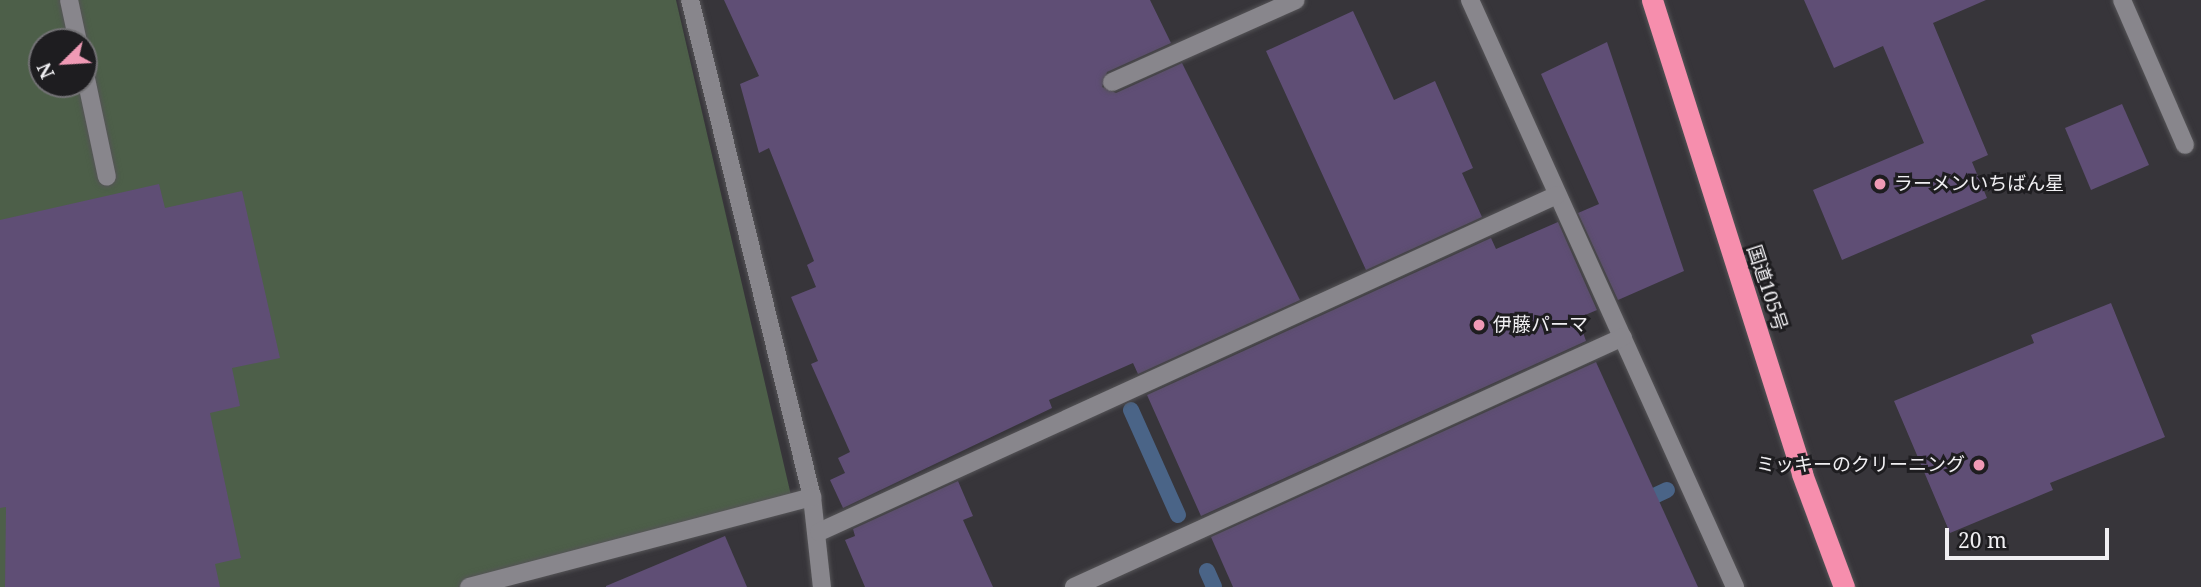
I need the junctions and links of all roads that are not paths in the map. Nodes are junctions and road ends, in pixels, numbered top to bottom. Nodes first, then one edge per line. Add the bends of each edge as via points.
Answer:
1 (69, 0) edge
2 (690, 0) edge
3 (1296, 0) edge
4 (1470, 0) edge
5 (1652, 0) edge
6 (2122, 0) edge
7 (75, 28) edge
8 (1112, 82) dead end
9 (90, 98) edge
10 (2185, 145) dead end
11 (107, 177) dead end
12 (1557, 195) junction
13 (1623, 337) junction
14 (812, 497) junction
15 (819, 532) junction
16 (469, 587) edge
17 (822, 587) edge
18 (1074, 587) edge
19 (1735, 587) edge
20 (1844, 587) edge

1 - 7 street
2 - 14 street
3 - 8 street
4 - 12 street
5 - 20 highway, 国道105号 via 1802,474
6 - 10 street
9 - 11 street
12 - 13 street
12 - 15 street
13 - 18 street
13 - 19 street
14 - 15 street
14 - 16 street
15 - 17 street

